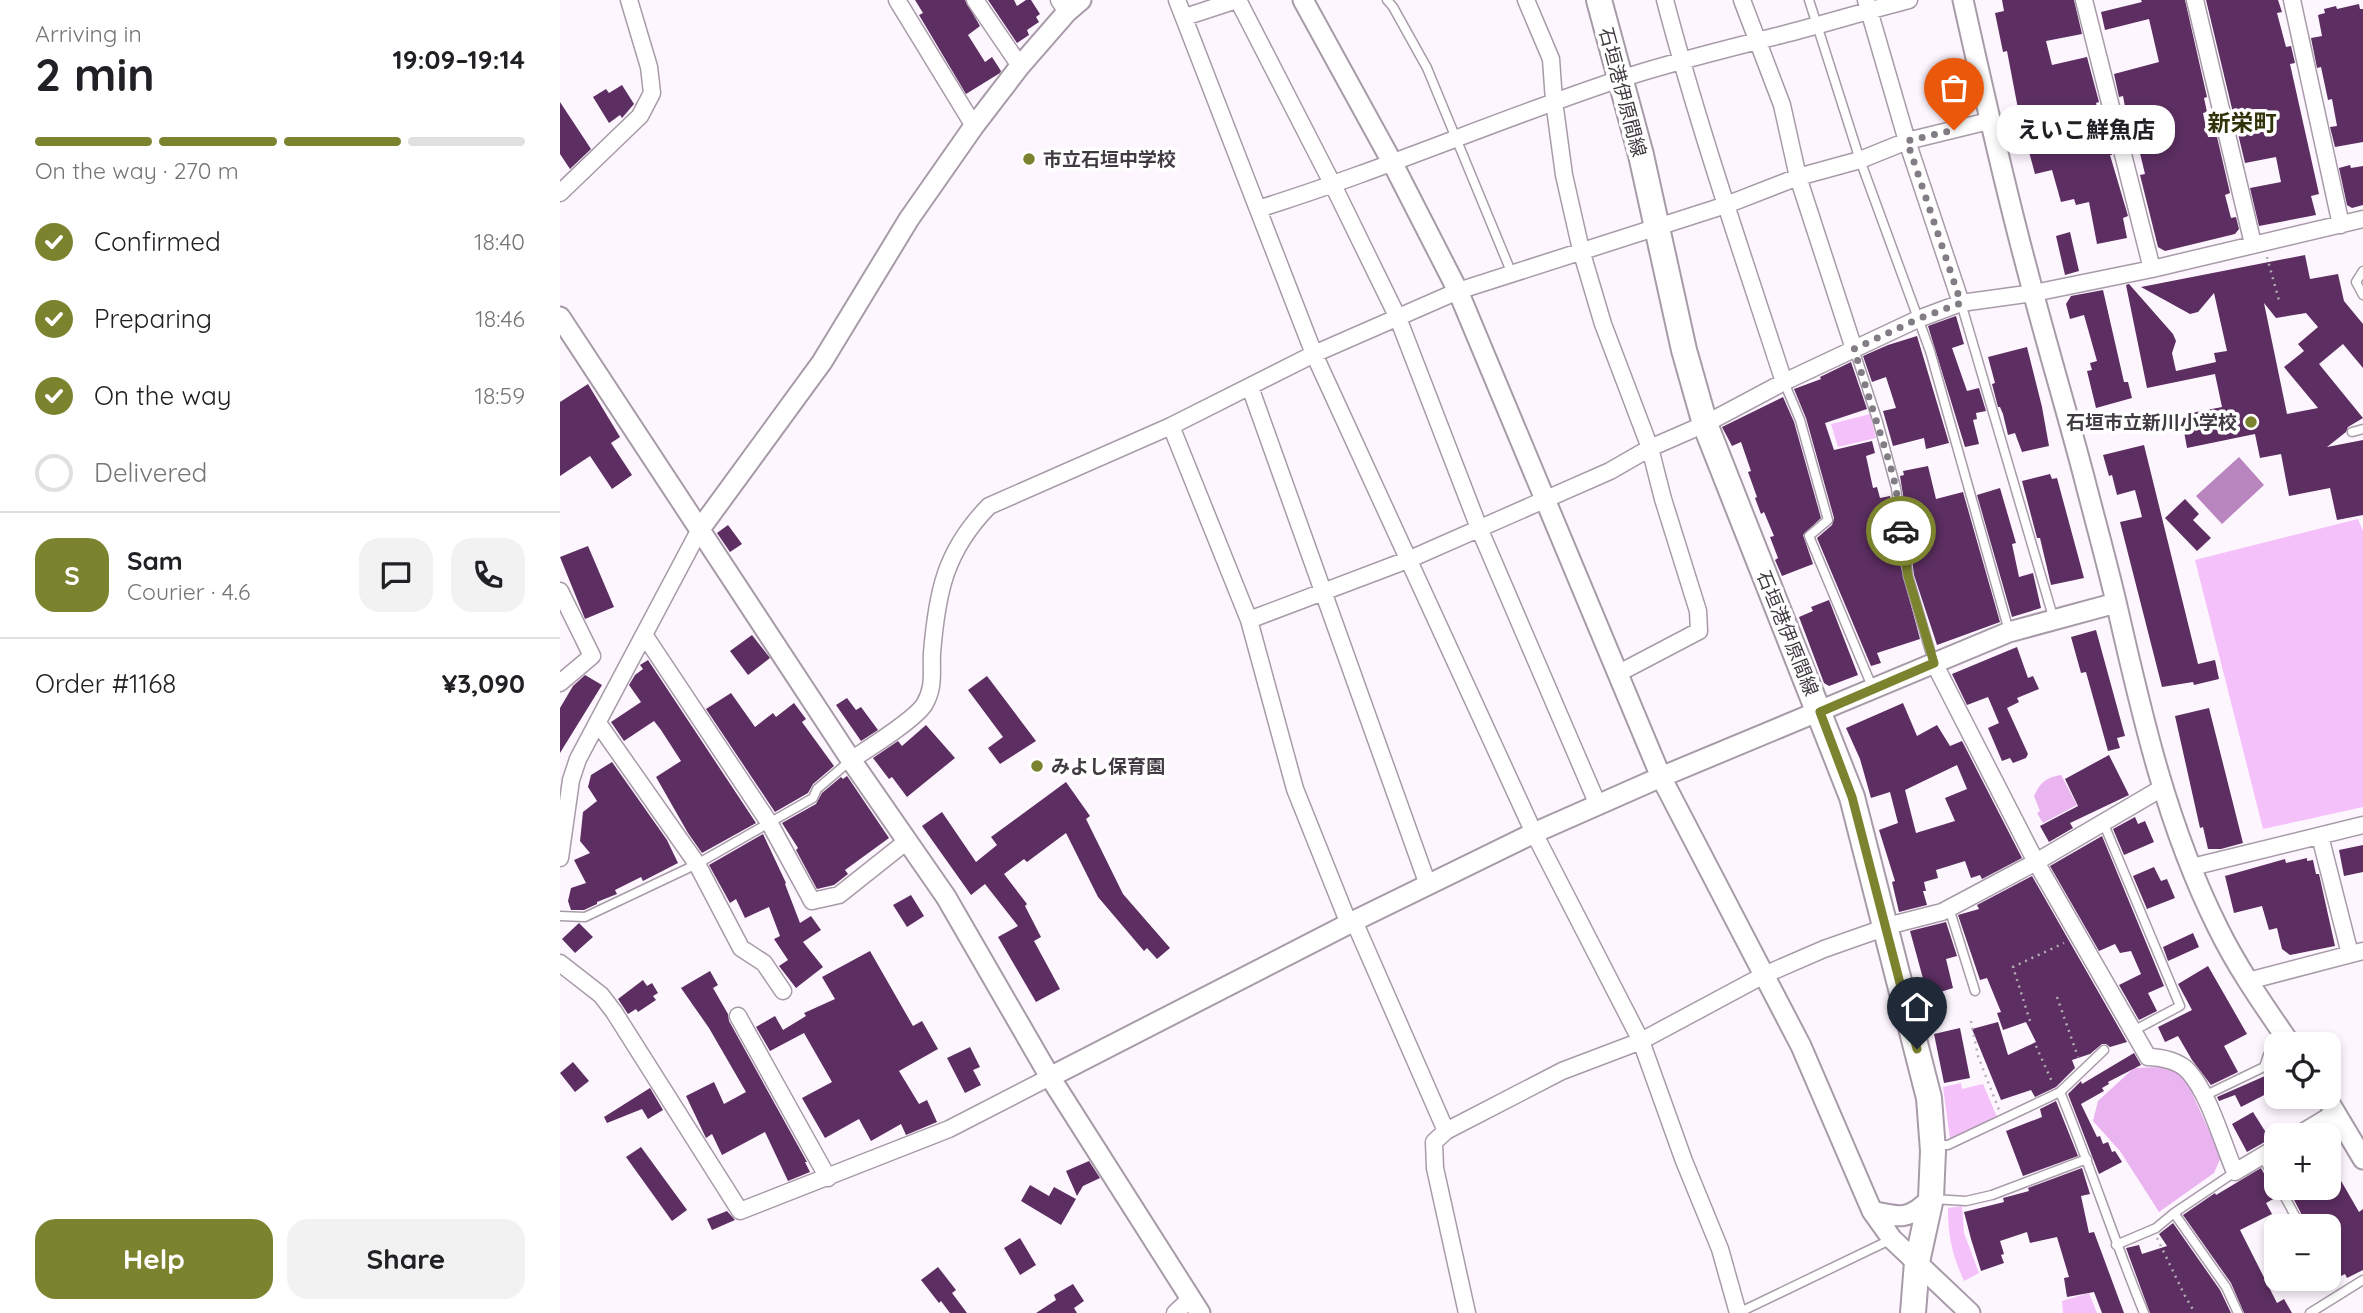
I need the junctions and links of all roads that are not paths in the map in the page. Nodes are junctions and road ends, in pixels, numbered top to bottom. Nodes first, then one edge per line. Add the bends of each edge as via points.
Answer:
1 (629, 0) edge
2 (897, 0) edge
3 (975, 0) edge
4 (1177, 0) edge
5 (1238, 0) edge
6 (1303, 0) edge
7 (1387, 0) edge
8 (1526, 0) edge
9 (1599, 0) edge
10 (1665, 0) edge
11 (1742, 0) edge
12 (1809, 0) edge
13 (1909, 0) edge
14 (1963, 0) edge
15 (2084, 0) edge
16 (2195, 0) edge
17 (2310, 0) edge
18 (2292, 2) edge
19 (1069, 4) edge
20 (1868, 5) edge
21 (1185, 17) junction
22 (1817, 26) junction
23 (1759, 41) junction
24 (1681, 60) junction
25 (1020, 66) junction
26 (1621, 79) junction
27 (1554, 101) junction
28 (1989, 121) junction
29 (974, 126) junction
30 (1457, 138) junction
31 (1907, 141) junction
32 (1860, 160) junction
33 (1392, 162) junction
34 (1798, 177) junction
35 (1333, 186) junction
36 (560, 193) edge
37 (1726, 205) junction
38 (1258, 209) junction
39 (2363, 219) edge
40 (1657, 225) junction
41 (2335, 229) junction
42 (2258, 247) junction
43 (1581, 250) junction
44 (2152, 269) junction
45 (2363, 271) edge
46 (1512, 274) junction
47 (1458, 290) junction
48 (2034, 293) junction
49 (2363, 295) edge
50 (1961, 303) junction
51 (560, 317) edge
52 (1398, 318) junction
53 (1918, 319) junction
54 (1854, 349) junction
55 (1314, 354) junction
56 (1784, 382) junction
57 (1250, 387) junction
58 (1705, 424) junction
59 (1171, 426) junction
60 (2363, 429) edge
61 (2352, 432) dead end
62 (1650, 448) junction
63 (1545, 499) junction
64 (1479, 528) junction
65 (700, 529) junction
66 (1410, 559) junction
67 (560, 591) edge
68 (1324, 591) junction
69 (2116, 603) junction
70 (1249, 620) junction
71 (2054, 620) junction
72 (2009, 632) junction
73 (645, 636) junction
74 (1934, 663) junction
75 (1619, 673) junction
76 (560, 683) edge
77 (1873, 689) junction
78 (1820, 712) junction
79 (598, 723) junction
80 (851, 760) junction
81 (567, 769) edge
82 (1661, 776) junction
83 (2162, 788) junction
84 (1598, 805) junction
85 (2103, 822) junction
86 (770, 824) junction
87 (2363, 825) edge
88 (1534, 833) junction
89 (2320, 836) junction
90 (907, 841) junction
91 (560, 858) edge
92 (2036, 862) junction
93 (697, 864) junction
94 (2192, 867) junction
95 (1428, 885) junction
96 (1949, 908) junction
97 (560, 916) edge
98 (1351, 922) junction
99 (1885, 928) junction
100 (2357, 953) edge
101 (560, 963) edge
102 (1764, 975) junction
103 (2248, 981) junction
104 (783, 991) dead end
105 (1975, 991) dead end
106 (737, 1016) dead end
107 (2133, 1031) junction
108 (2277, 1032) edge
109 (1641, 1041) junction
110 (2104, 1050) dead end
111 (2264, 1067) edge
112 (1049, 1077) junction
113 (2059, 1093) junction
114 (2204, 1096) junction
115 (2326, 1109) edge
116 (2333, 1109) edge
117 (2311, 1123) edge
118 (1446, 1130) junction
119 (1932, 1145) junction
120 (2262, 1156) joint
121 (2087, 1159) junction
122 (2363, 1159) edge
123 (2264, 1160) edge
124 (2235, 1172) junction
125 (828, 1178) junction
126 (1931, 1198) junction
127 (1872, 1212) junction
128 (2174, 1213) junction
129 (1892, 1239) junction
130 (2116, 1245) junction
131 (1917, 1262) junction
132 (2363, 1280) edge
133 (1195, 1306) edge
134 (1175, 1313) edge
135 (1467, 1313) edge
136 (1738, 1313) edge
137 (1913, 1313) edge
138 (1970, 1313) edge
139 (2144, 1313) edge
140 (2238, 1313) edge
141 (2310, 1313) edge

1 - 36 street via 652,93 640,116
2 - 29 street
3 - 25 street
4 - 21 street
5 - 21 street
5 - 35 street
6 - 33 street
7 - 30 lane via 1427,68
8 - 27 street via 1551,59
9 - 26 main road, 石垣港伊原間線
10 - 24 street
11 - 23 street
12 - 22 lane
13 - 20 street
14 - 28 street
15 - 44 street
16 - 42 street
17 - 18 street
18 - 41 street
19 - 25 street
20 - 22 street
20 - 31 street
21 - 38 street
22 - 23 street
22 - 32 lane
23 - 24 street
23 - 34 street via 1782,105
24 - 26 street
24 - 37 street
25 - 29 street
26 - 27 street
26 - 40 main road, 石垣港伊原間線
27 - 30 street
27 - 43 street
28 - 31 street
28 - 48 street
29 - 65 street via 909,219 815,373
30 - 33 street
30 - 46 lane
31 - 32 street
31 - 50 street
32 - 34 street
32 - 53 lane
33 - 35 street
33 - 47 street
34 - 37 street
34 - 54 street
35 - 38 street
35 - 52 street
37 - 40 street
37 - 56 street
38 - 55 street
39 - 41 street
40 - 43 street
40 - 58 main road, 石垣港伊原間線
41 - 42 street
42 - 44 street
43 - 46 street
43 - 62 street via 1603,324
44 - 48 street
45 - 49 lane via 2356,282
46 - 47 street
47 - 52 street
47 - 63 street
48 - 50 street
48 - 69 street
50 - 53 street
50 - 71 lane
51 - 65 street
52 - 55 street
52 - 64 street
53 - 54 street
53 - 72 lane
54 - 56 street
54 - 74 lane via 1891,468 1908,576
55 - 57 street
55 - 66 street
56 - 58 street
56 - 77 lane via 1800,420 1828,520 1809,536
57 - 59 street
57 - 68 street
58 - 62 street
58 - 78 main road, 石垣港伊原間線
59 - 70 street
59 - 80 street via 989,506 968,527 949,562 936,607 932,690 922,708
60 - 61 lane
62 - 63 street
62 - 75 street via 1698,611 1699,631
63 - 64 street
63 - 75 street
64 - 66 street
64 - 84 street
65 - 73 street
65 - 80 street
66 - 68 street
66 - 88 street
67 - 76 street via 592,656
68 - 70 street
68 - 95 street
69 - 71 street
69 - 83 street
70 - 98 street via 1295,789
71 - 72 street
72 - 74 street
73 - 79 street
73 - 86 street
74 - 77 street
74 - 92 street
75 - 82 street
77 - 78 street
78 - 82 street
78 - 99 main road, 石垣港伊原間線 via 1852,797
79 - 81 street via 578,759
79 - 93 street
80 - 86 lane via 817,789 813,798
80 - 90 street
81 - 91 street
82 - 84 street
82 - 102 street
83 - 85 street
83 - 94 street
84 - 88 street
85 - 92 street
85 - 107 lane via 2180,1006
86 - 90 street via 812,901 839,895
86 - 93 lane
87 - 89 street
88 - 95 street
88 - 109 street
89 - 94 street
89 - 100 street
90 - 112 street via 946,897
92 - 96 street
92 - 107 street
93 - 97 lane via 585,917
93 - 104 street via 741,948 764,963
94 - 103 street via 2218,928
95 - 98 street
96 - 99 street
96 - 105 lane
98 - 112 street
98 - 118 street
99 - 102 street
99 - 119 main road, 石垣港伊原間線 via 1929,1098
100 - 103 street
101 - 125 street via 601,995 614,1012 740,1211
102 - 109 street
102 - 127 street via 1801,1046
103 - 108 street
106 - 125 street
107 - 114 street via 2148,1057 2175,1062 2189,1071
109 - 118 street via 1562,1071
109 - 136 street via 1720,1249
110 - 113 lane
111 - 114 lane
112 - 125 street via 949,1129
112 - 133 street
113 - 119 lane via 1948,1145
113 - 121 lane
114 - 124 street
115 - 117 street
116 - 122 street
118 - 135 street via 1434,1142 1435,1168
119 - 126 main road, 石垣港伊原間線
120 - 123 lane
120 - 124 street
121 - 126 lane via 1992,1195 1966,1201
121 - 130 lane
124 - 128 lane
126 - 127 street via 1910,1214 1895,1217
126 - 131 main road, 石垣港伊原間線
127 - 129 street
128 - 130 lane via 2154,1229
128 - 140 lane via 2226,1287
129 - 131 street
129 - 136 lane
130 - 139 lane
131 - 137 main road, 石垣港伊原間線
131 - 138 street
132 - 141 lane
133 - 134 street

